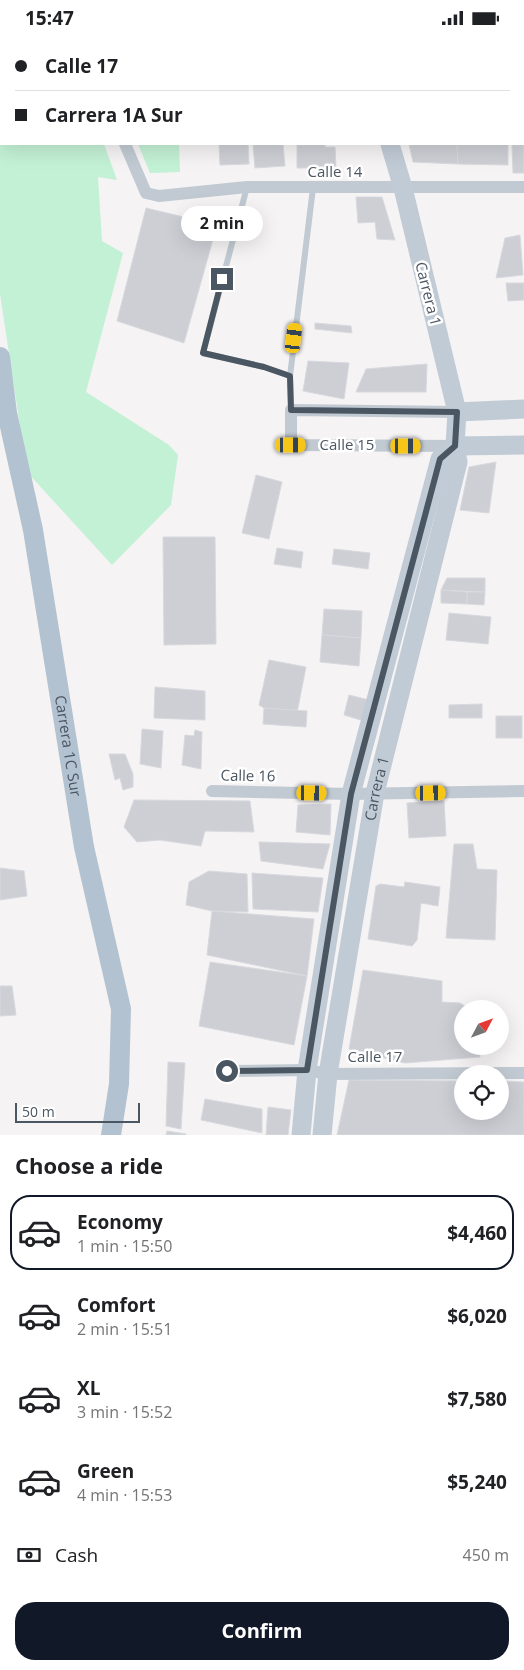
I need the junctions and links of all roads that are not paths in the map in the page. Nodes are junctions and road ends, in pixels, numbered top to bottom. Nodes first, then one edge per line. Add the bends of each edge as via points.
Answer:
1 (125, 145) edge
2 (390, 145) edge
3 (247, 187) junction
4 (524, 187) edge
5 (313, 188) junction
6 (402, 188) junction
7 (0, 357) edge
8 (290, 376) junction
9 (524, 409) edge
10 (291, 410) junction
11 (457, 412) junction
12 (524, 445) edge
13 (455, 446) junction
14 (212, 791) dead end
15 (524, 791) edge
16 (375, 793) junction
17 (351, 794) junction
18 (307, 1070) junction
19 (227, 1071) dead end
20 (524, 1073) edge
21 (328, 1074) junction
22 (305, 1099) junction
23 (295, 1116) dead end
24 (111, 1135) edge
25 (301, 1135) edge
26 (322, 1135) edge

1 - 3 street, Calle 14 via 146,193 159,196
2 - 6 main road, Carrera 1
3 - 5 street, Calle 14
3 - 8 lane via 203,353
4 - 6 street, Calle 14
5 - 6 street, Calle 14
5 - 8 lane
6 - 11 main road, Carrera 1
7 - 24 main road, Carrera 1C Sur via 7,413 33,530 84,847 121,1009 118,1084
8 - 10 lane
9 - 11 main road
10 - 11 street
10 - 13 street, Calle 15 via 291,445
11 - 13 main road, Carrera 1
12 - 13 main road, Calle 15
13 - 16 main road, Carrera 1 via 458,462
13 - 17 main road, Carrera 1 via 440,459
14 - 17 street, Calle 16
15 - 16 street, Calle 16
16 - 17 street, Calle 16
16 - 21 main road, Carrera 1
17 - 18 main road, Carrera 1
18 - 19 street, Calle 17
18 - 21 street, Calle 17
18 - 22 main road, Carrera 1
20 - 21 street, Calle 17
21 - 26 main road, Carrera 1
22 - 23 lane
22 - 25 main road, Carrera 1

